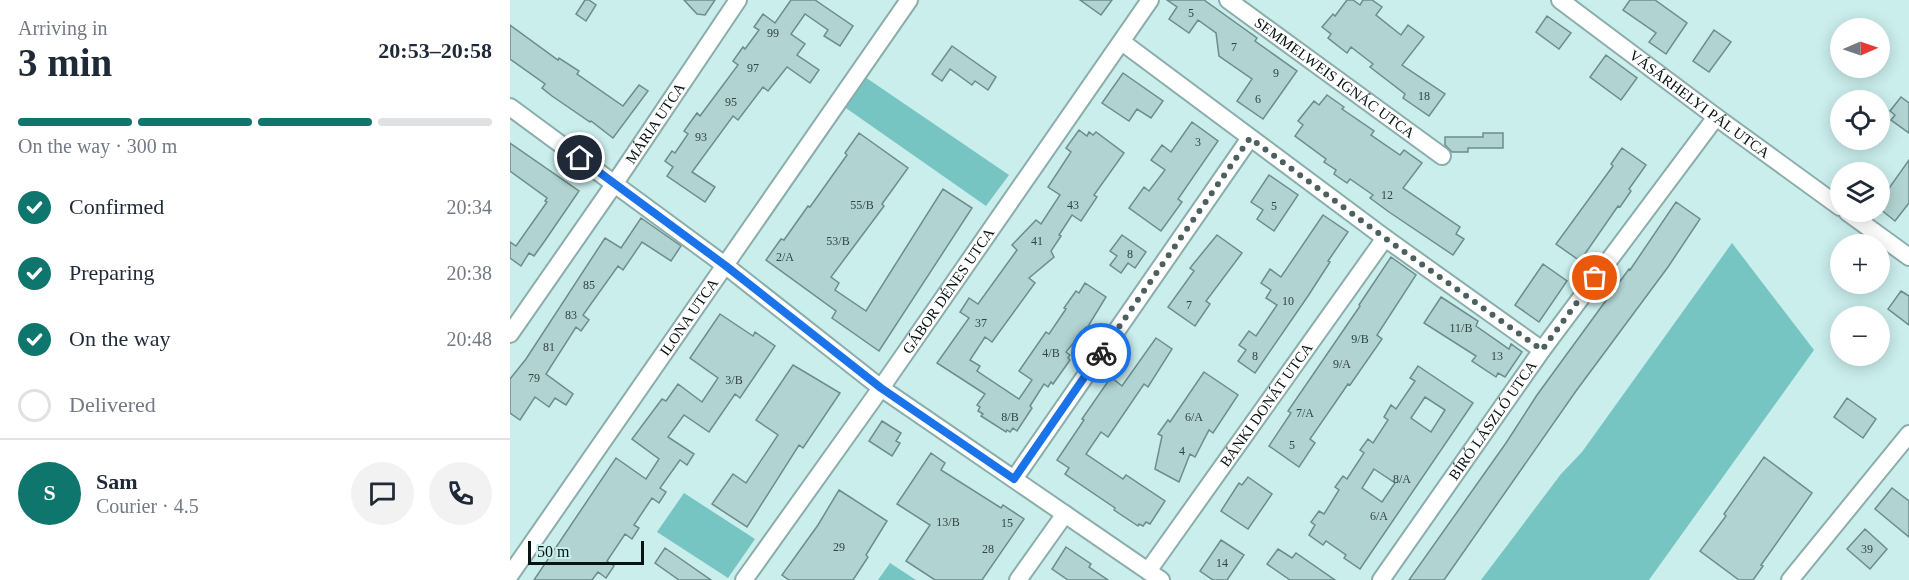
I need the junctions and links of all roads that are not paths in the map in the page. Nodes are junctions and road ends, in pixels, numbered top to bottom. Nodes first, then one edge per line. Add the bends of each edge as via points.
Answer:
1 (738, 0) edge
2 (909, 0) edge
3 (1150, 0) edge
4 (1228, 0) edge
5 (1560, 0) edge
6 (1122, 42) junction
7 (510, 107) edge
8 (1716, 117) junction
9 (1250, 138) junction
10 (1442, 156) dead end
11 (615, 183) junction
12 (1830, 200) edge
13 (1862, 222) edge
14 (1385, 238) junction
15 (1907, 252) edge
16 (726, 266) junction
17 (510, 334) edge
18 (1542, 350) junction
19 (881, 388) junction
20 (1909, 434) edge
21 (1014, 479) junction
22 (1065, 514) junction
23 (510, 575) edge
24 (1155, 575) edge
25 (744, 580) edge
26 (1018, 580) edge
27 (1381, 580) edge
28 (1790, 580) edge

1 - 11 street, MÁRIA UTCA
2 - 16 street, ILONA UTCA
3 - 6 street, GÁBOR DÉNES UTCA
4 - 10 street, SEMMELWEIS IGNÁC UTCA
5 - 8 street, VÁSÁRHELYI PÁL UTCA
6 - 9 street
6 - 19 street, GÁBOR DÉNES UTCA
7 - 11 street
8 - 12 street, VÁSÁRHELYI PÁL UTCA
8 - 18 street, BÍRÓ LÁSZLÓ UTCA
9 - 14 street
9 - 21 street
11 - 16 street
11 - 17 street, MÁRIA UTCA
13 - 15 street
14 - 18 street
14 - 24 street, BÁNKI DONÁT UTCA
16 - 19 street
16 - 23 street, ILONA UTCA
18 - 27 street, BÍRÓ LÁSZLÓ UTCA
19 - 21 street
19 - 25 street, GÁBOR DÉNES UTCA
20 - 28 street
21 - 22 street
22 - 24 street
22 - 26 street

